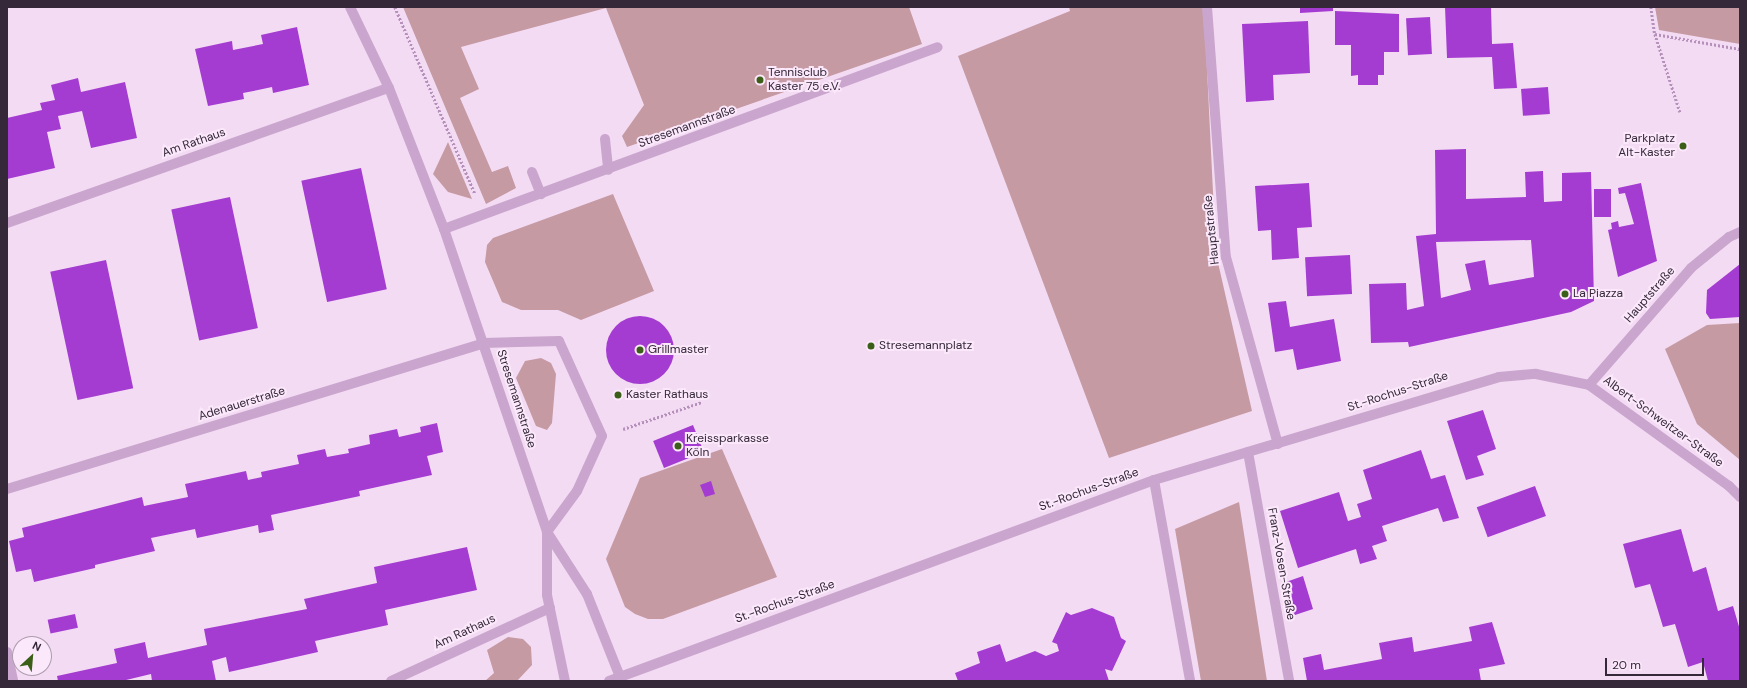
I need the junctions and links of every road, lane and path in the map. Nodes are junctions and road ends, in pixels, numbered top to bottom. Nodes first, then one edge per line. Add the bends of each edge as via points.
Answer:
1 (350, 7) edge
2 (395, 7) edge
3 (1207, 7) edge
4 (1651, 7) edge
5 (1655, 34) junction
6 (938, 47) dead end
7 (1740, 49) edge
8 (389, 88) junction
9 (1680, 112) dead end
10 (605, 138) dead end
11 (608, 170) junction
12 (532, 172) dead end
13 (541, 194) junction
14 (484, 214) junction
15 (7, 223) edge
16 (444, 229) junction
17 (1740, 232) edge
18 (484, 344) junction
19 (1589, 385) junction
20 (702, 402) dead end
21 (602, 436) junction
22 (1278, 444) junction
23 (1248, 452) junction
24 (1154, 480) junction
25 (7, 489) edge
26 (1740, 497) edge
27 (547, 532) junction
28 (550, 608) junction
29 (7, 652) edge
30 (620, 677) junction
31 (13, 681) edge
32 (391, 681) edge
33 (565, 681) edge
34 (609, 681) edge
35 (1190, 681) edge
36 (1289, 681) edge

1 - 8 street, Stresemannstraße
2 - 14 path
3 - 22 street, Hauptstraße via 1226,257
4 - 5 path
5 - 7 path
5 - 9 path
6 - 11 street, Stresemannstraße
8 - 15 street, Am Rathaus
8 - 16 street, Stresemannstraße
10 - 11 street
11 - 13 street, Stresemannstraße
12 - 13 street
13 - 14 street, Stresemannstraße
14 - 16 street, Stresemannstraße
16 - 18 street, Stresemannstraße
17 - 19 street, Hauptstraße via 1729,237 1691,268
18 - 21 street, Adenauerstraße via 559,341
18 - 25 street, Adenauerstraße
18 - 27 street, Stresemannstraße
19 - 22 street, St.-Rochus-Straße via 1536,374 1499,377
19 - 26 street, Albert-Schweitzer-Straße via 1729,486
20 - 21 path
21 - 27 street via 577,491
22 - 23 street, St.-Rochus-Straße
23 - 24 street, St.-Rochus-Straße
23 - 36 street, Franz-Vosen-Straße
24 - 30 street, St.-Rochus-Straße
24 - 35 street
27 - 28 street, Stresemannstraße
27 - 30 street, Stresemannstraße via 587,594
28 - 32 street, Am Rathaus
28 - 33 street, Stresemannstraße
29 - 31 street
30 - 34 street, St.-Rochus-Straße

